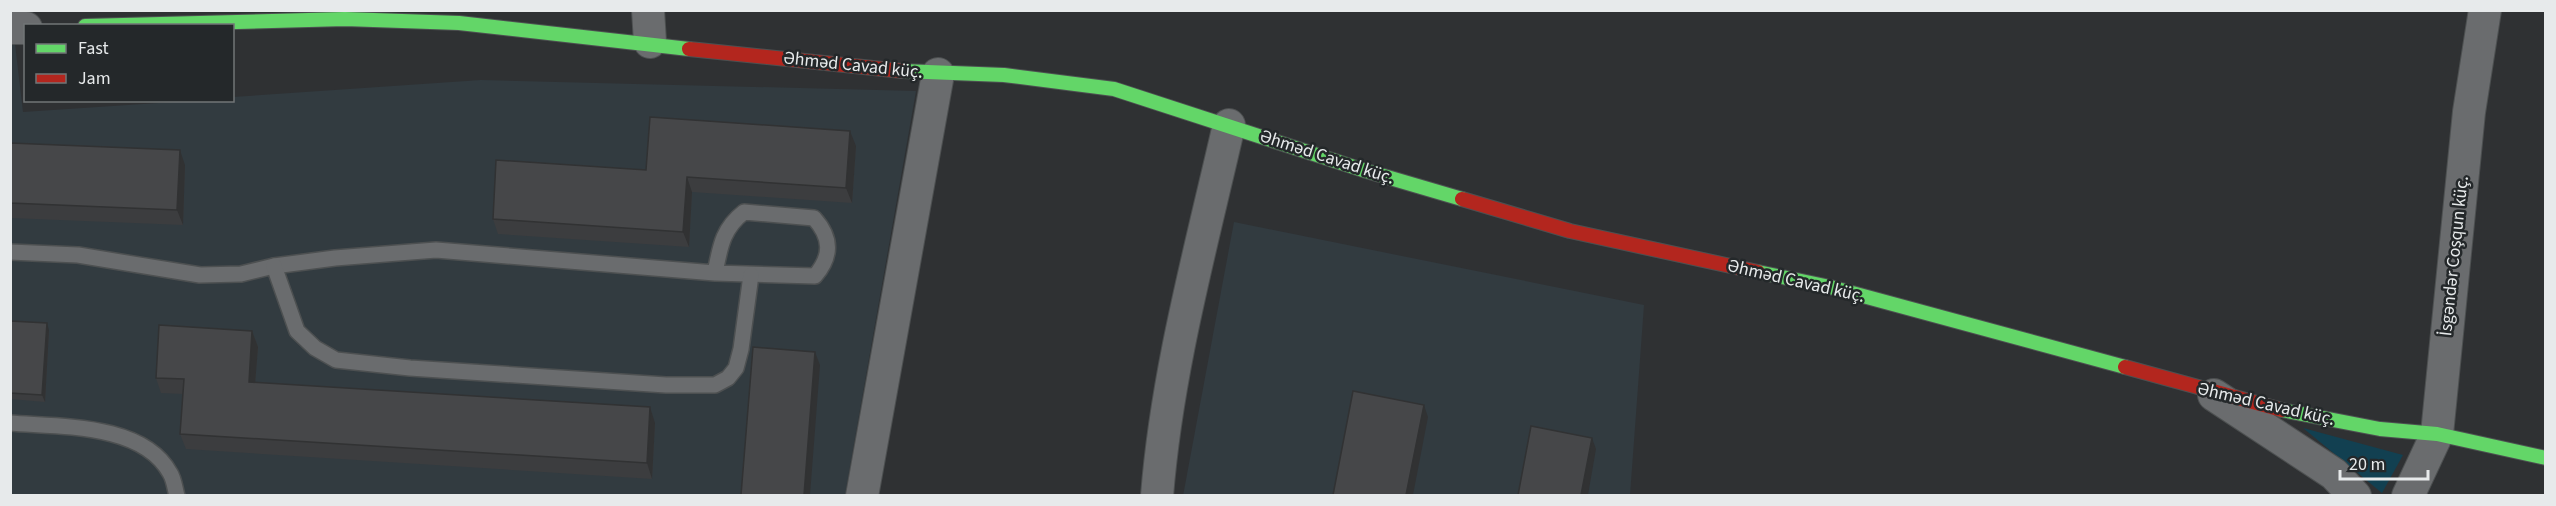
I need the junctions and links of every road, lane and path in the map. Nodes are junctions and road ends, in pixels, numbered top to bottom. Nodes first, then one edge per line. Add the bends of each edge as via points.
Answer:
1 (648, 10) edge
2 (2485, 10) edge
3 (159, 24) edge
4 (650, 42) junction
5 (938, 74) junction
6 (1229, 125) junction
7 (10, 252) edge
8 (273, 266) junction
9 (714, 273) junction
10 (751, 274) junction
11 (2208, 391) junction
12 (10, 423) edge
13 (2437, 434) junction
14 (2546, 458) edge
15 (177, 495) edge
16 (862, 495) edge
17 (1157, 495) edge
18 (2355, 495) edge
19 (2408, 495) edge

1 - 4 street
2 - 13 street, İsgəndər Coşqun küç. via 2468,124
3 - 4 street, Əhməd Cavad küç. via 345,19 459,22
4 - 5 street, Əhməd Cavad küç.
5 - 6 street, Əhməd Cavad küç. via 1004,75 1114,89
5 - 16 street
6 - 11 street, Əhməd Cavad küç. via 1363,170 1570,231 1830,287
6 - 17 street via 1175,359
7 - 8 lane via 78,255 200,276 241,274
8 - 9 lane via 436,250
8 - 10 lane via 297,331 336,360 666,385 715,385 736,368
9 - 10 lane
9 - 10 lane via 722,236 744,212 814,218 825,230 825,264 815,276
11 - 13 street, Əhməd Cavad küç. via 2298,414 2380,429
11 - 18 street via 2334,474
12 - 15 lane via 109,432 133,441 153,454 170,473
13 - 14 street, Əhməd Cavad küç.
13 - 19 street, İsgəndər Coşqun küç.

